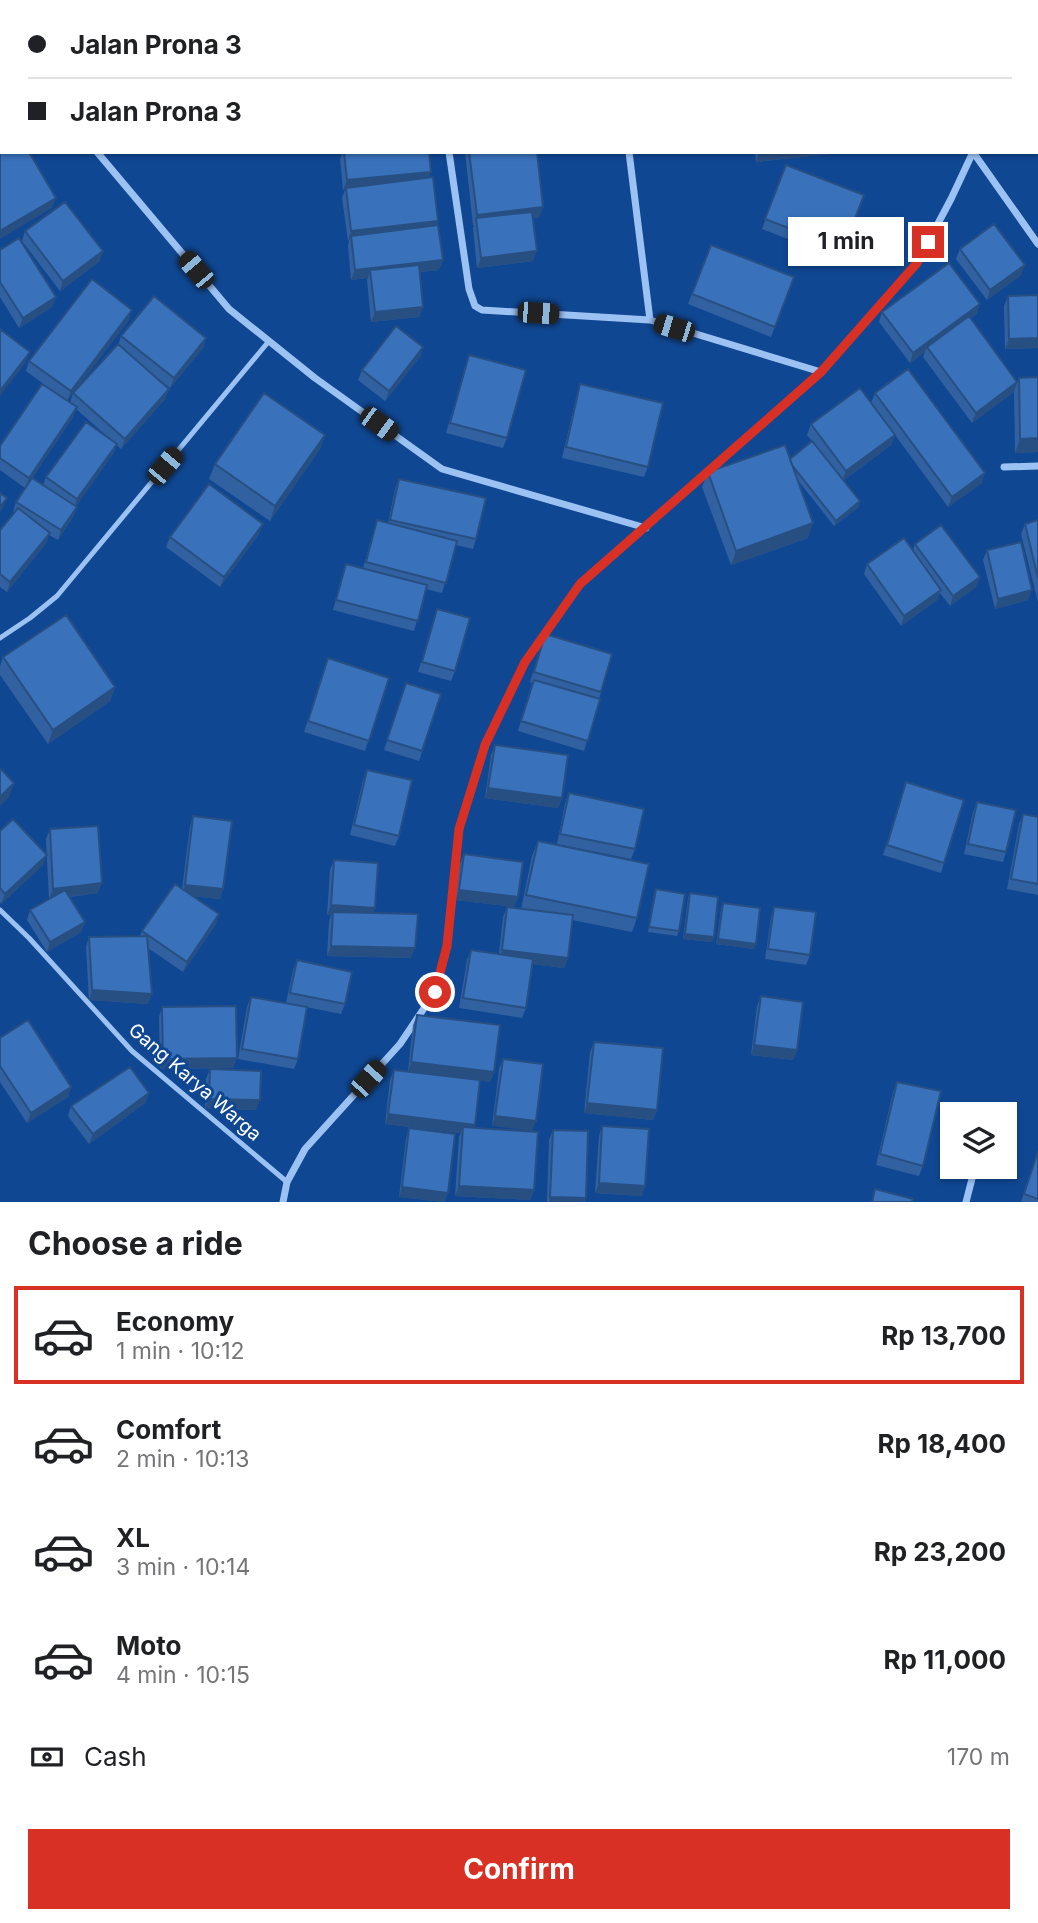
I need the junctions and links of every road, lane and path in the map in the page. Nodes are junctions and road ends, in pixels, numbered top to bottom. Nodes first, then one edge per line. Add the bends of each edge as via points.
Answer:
1 (99, 154) edge
2 (449, 154) edge
3 (629, 154) edge
4 (972, 154) edge
5 (974, 154) edge
6 (1038, 244) edge
7 (650, 320) junction
8 (269, 341) junction
9 (821, 372) junction
10 (1038, 466) edge
11 (1004, 467) dead end
12 (646, 528) junction
13 (0, 638) edge
14 (0, 911) edge
15 (972, 1179) edge
16 (287, 1182) junction
17 (283, 1202) edge
18 (965, 1202) edge

1 - 8 street via 229,309
2 - 7 street via 475,306
3 - 7 street
4 - 9 street via 917,263
5 - 6 street
7 - 9 street
8 - 12 street via 442,469
8 - 13 lane via 57,596
9 - 12 street
10 - 11 street
12 - 16 street via 580,584 525,662 485,745 459,829 447,946 435,992 400,1044 305,1149
14 - 16 lane, Gang Karya Warga via 132,1051
15 - 18 street
16 - 17 street

